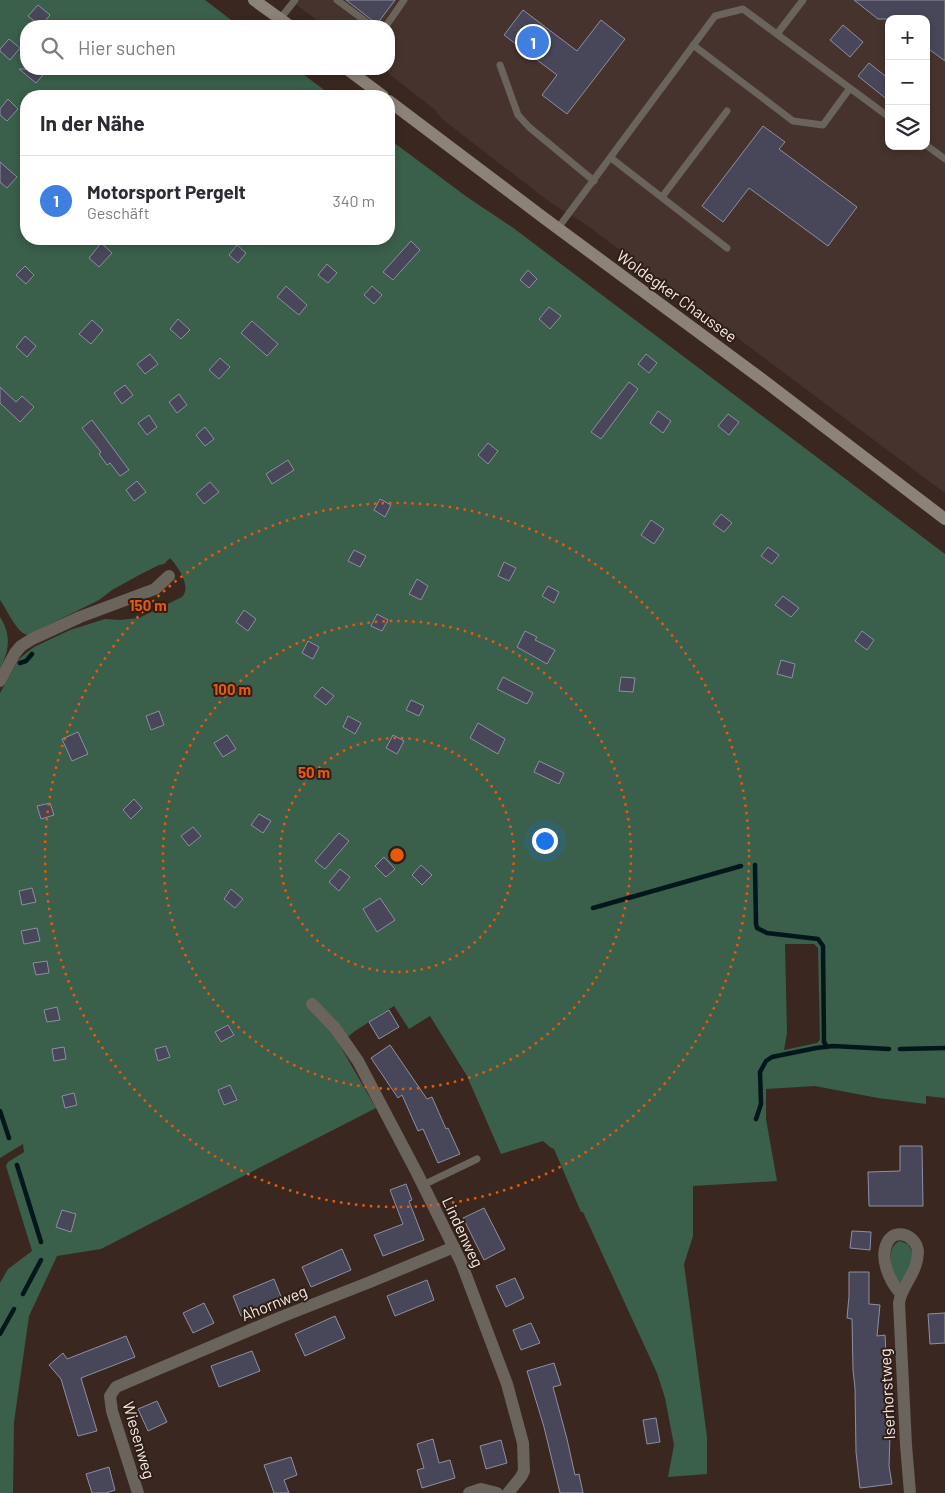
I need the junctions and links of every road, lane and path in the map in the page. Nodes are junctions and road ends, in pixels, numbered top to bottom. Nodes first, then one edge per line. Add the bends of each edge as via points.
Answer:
1 (254, 0) edge
2 (295, 0) edge
3 (336, 0) edge
4 (404, 0) edge
5 (803, 0) edge
6 (281, 20) edge
7 (286, 20) edge
8 (364, 20) edge
9 (390, 20) edge
10 (777, 34) junction
11 (693, 45) junction
12 (500, 65) dead end
13 (358, 75) edge
14 (850, 88) junction
15 (376, 90) edge
16 (395, 106) edge
17 (726, 111) dead end
18 (885, 114) edge
19 (930, 148) edge
20 (610, 158) junction
21 (945, 159) edge
22 (594, 181) junction
23 (662, 197) junction
24 (558, 228) junction
25 (727, 248) dead end
26 (945, 519) edge
27 (169, 576) dead end
28 (0, 681) edge
29 (312, 1004) dead end
30 (477, 1160) dead end
31 (423, 1184) junction
32 (454, 1247) junction
33 (900, 1293) dead end
34 (110, 1396) joint
35 (138, 1493) edge
36 (469, 1493) edge
37 (497, 1493) edge
38 (508, 1493) edge
39 (910, 1493) edge

1 - 6 main road
2 - 7 lane
3 - 8 lane
4 - 9 lane
5 - 10 lane
10 - 11 lane via 743,9 715,16
10 - 14 lane
11 - 14 lane via 793,121 823,125
11 - 20 lane
12 - 22 lane via 518,115
13 - 15 main road
14 - 18 lane
16 - 24 main road, Woldegker Chaussee
17 - 23 lane
19 - 21 lane
20 - 22 lane
20 - 23 lane
22 - 24 lane
23 - 25 lane
24 - 26 main road, Woldegker Chaussee
27 - 28 street via 155,589 32,639 15,653
29 - 31 street, Lindenweg via 335,1028 358,1061
30 - 31 lane
31 - 32 street, Lindenweg
32 - 34 street, Ahornweg via 143,1376 116,1388
32 - 38 street, Lindenweg via 507,1384 523,1443 524,1471
33 - 39 street, Iserhorstweg
34 - 35 street, Wiesenweg
36 - 37 street via 481,1489

